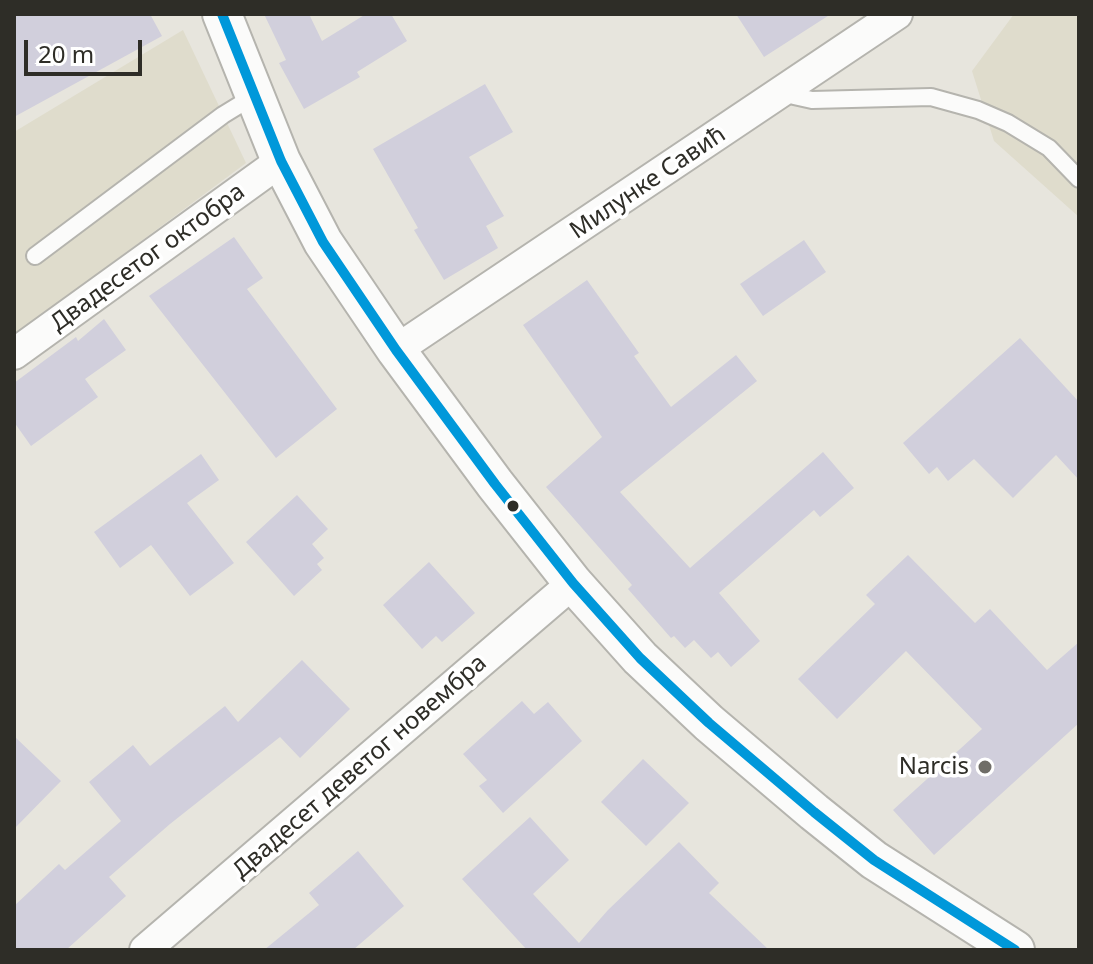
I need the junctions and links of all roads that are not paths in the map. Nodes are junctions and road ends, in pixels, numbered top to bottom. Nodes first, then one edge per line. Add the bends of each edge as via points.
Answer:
1 (222, 14) edge
2 (897, 14) edge
3 (784, 89) junction
4 (254, 96) junction
5 (281, 161) junction
6 (1079, 179) edge
7 (35, 256) dead end
8 (396, 350) junction
9 (14, 354) edge
10 (573, 583) junction
11 (145, 950) edge
12 (1015, 950) edge

1 - 4 street
2 - 3 street, Милунке Савић
3 - 6 lane via 812,100 931,97 978,110 1049,148
3 - 8 street, Милунке Савић
4 - 5 street
4 - 7 lane
5 - 8 street via 323,242
5 - 9 street, Двадесетог октобра
8 - 10 street
10 - 11 street, Двадесет деветог новембра
10 - 12 street via 674,691 814,812 874,860

